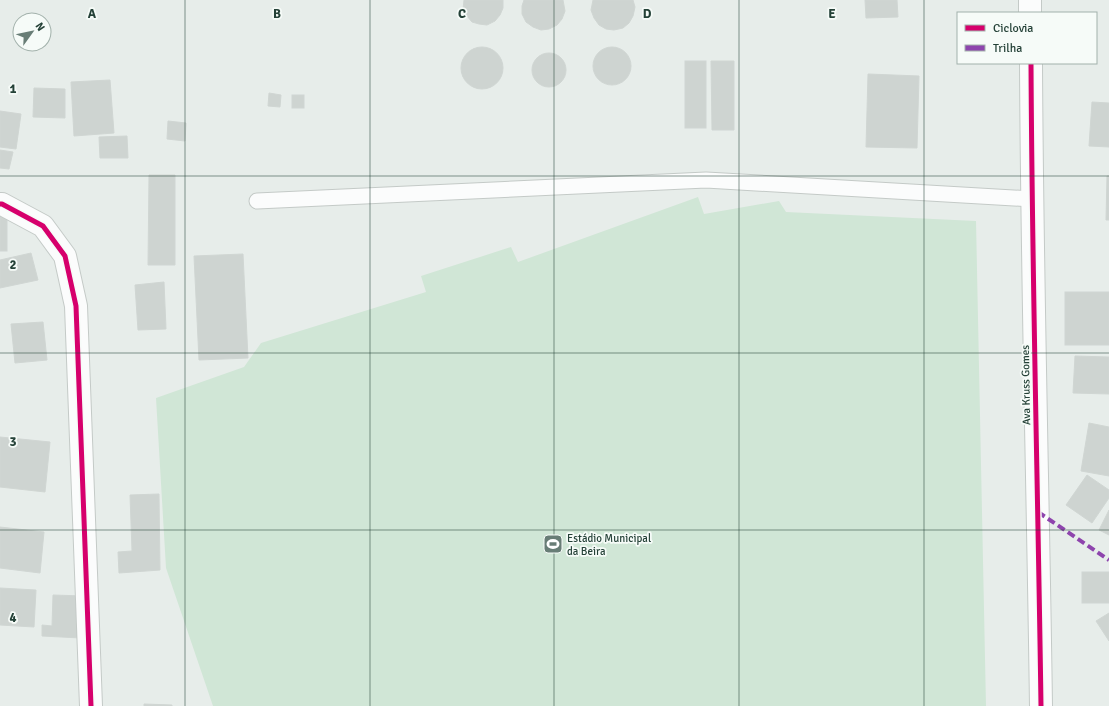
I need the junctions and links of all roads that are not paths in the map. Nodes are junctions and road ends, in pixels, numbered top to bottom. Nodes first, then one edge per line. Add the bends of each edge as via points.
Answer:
1 (1030, 0) edge
2 (1030, 12) edge
3 (1031, 64) edge
4 (1032, 199) junction
5 (257, 201) dead end
6 (0, 204) edge
7 (91, 706) edge
8 (1040, 706) edge

1 - 2 street
3 - 4 street, Ava Kruss Gomes
4 - 5 lane via 706,180
4 - 8 street, Ava Kruss Gomes
6 - 7 street via 43,226 65,256 76,306

